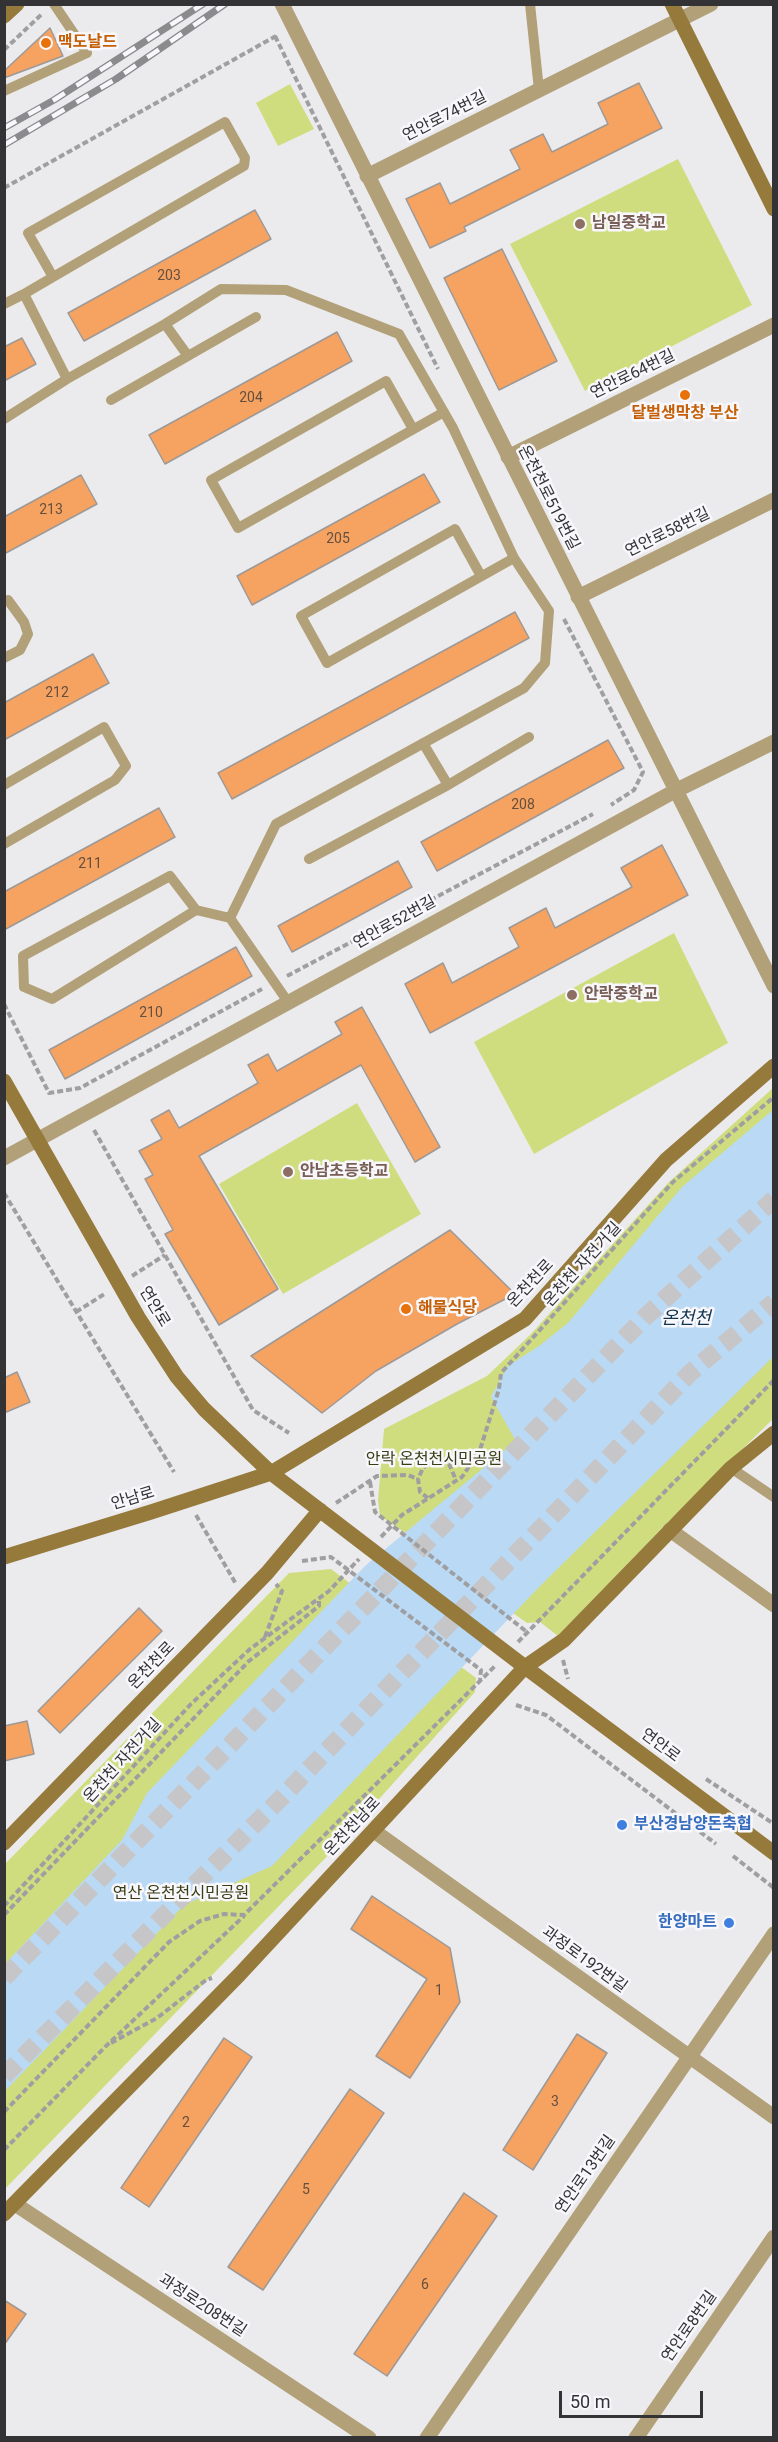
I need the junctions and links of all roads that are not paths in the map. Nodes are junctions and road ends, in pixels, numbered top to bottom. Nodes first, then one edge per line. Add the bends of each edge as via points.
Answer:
1 (17, 4) edge
2 (282, 4) edge
3 (530, 4) edge
4 (672, 4) edge
5 (711, 4) edge
6 (51, 6) edge
7 (4, 16) edge
8 (680, 20) junction
9 (539, 90) junction
10 (4, 91) edge
11 (367, 176) junction
12 (774, 209) edge
13 (53, 277) junction
14 (24, 294) junction
15 (4, 304) edge
16 (256, 316) dead end
17 (165, 324) junction
18 (774, 325) edge
19 (67, 379) junction
20 (444, 412) junction
21 (4, 418) edge
22 (413, 429) junction
23 (508, 457) junction
24 (774, 500) edge
25 (514, 558) junction
26 (481, 576) junction
27 (578, 597) junction
28 (4, 601) edge
29 (4, 658) edge
30 (529, 737) dead end
31 (774, 742) edge
32 (423, 743) junction
33 (4, 785) edge
34 (448, 785) junction
35 (675, 791) junction
36 (4, 844) edge
37 (309, 859) dead end
38 (196, 910) junction
39 (230, 918) junction
40 (774, 986) edge
41 (288, 1002) junction
42 (774, 1066) edge
43 (4, 1081) edge
44 (36, 1139) junction
45 (4, 1158) edge
46 (774, 1432) edge
47 (731, 1468) junction
48 (271, 1473) junction
49 (774, 1497) edge
50 (321, 1511) junction
51 (670, 1530) junction
52 (4, 1557) edge
53 (774, 1605) edge
54 (525, 1667) junction
55 (374, 1831) junction
56 (4, 1843) edge
57 (774, 1853) edge
58 (774, 1934) edge
59 (689, 2057) junction
60 (774, 2117) edge
61 (10, 2209) edge
62 (774, 2237) edge
63 (369, 2438) edge
64 (427, 2438) edge
65 (636, 2438) edge

1 - 7 street
2 - 11 street, 온천천로519번길
3 - 9 lane
4 - 8 street
5 - 8 street, 연안로74번길
6 - 10 lane via 87,53
8 - 9 street, 연안로74번길
8 - 12 street
9 - 11 street, 연안로74번길
11 - 23 street, 온천천로519번길
13 - 13 lane via 244,166 245,158 225,122 28,233
13 - 14 lane
14 - 15 lane
14 - 19 lane
16 - 17 lane via 111,400 188,356
17 - 19 lane
17 - 20 lane via 221,289 286,290 399,334
18 - 23 street, 연안로64번길
19 - 21 lane
20 - 22 lane
20 - 25 lane
22 - 22 lane via 238,528 211,480 386,381
23 - 27 street, 온천천로519번길
24 - 27 street, 연안로58번길
25 - 26 lane
25 - 32 lane via 549,611 545,663 525,688
26 - 26 lane via 327,663 301,616 455,530
27 - 35 street, 온천천로519번길
28 - 29 lane via 8,600 24,622 28,634 20,650
30 - 34 lane
31 - 35 street, 연안로52번길
32 - 34 lane
32 - 39 lane via 276,824
33 - 36 lane via 104,728 126,766 115,780
34 - 37 lane
35 - 40 street, 온천천로519번길
35 - 41 street, 연안로52번길
38 - 38 lane via 52,999 24,987 23,956 170,876
38 - 39 lane
39 - 41 lane
41 - 44 street, 연안로52번길
42 - 48 street, 온천천로 via 666,1160 525,1319
43 - 44 street, 연안로
44 - 45 street, 연안로52번길
44 - 48 street, 연안로 via 177,1377 204,1409
46 - 47 street, 온천천남로
47 - 49 lane
47 - 51 street, 온천천남로
48 - 50 street, 연안로
48 - 52 street, 안남로
50 - 54 street, 연안로
50 - 56 street, 온천천로 via 267,1573
51 - 53 street
51 - 54 street, 온천천남로 via 564,1640
54 - 55 street, 온천천남로
54 - 57 street, 연안로
55 - 59 street, 과정로192번길
55 - 61 street, 온천천남로
58 - 59 street, 연안로13번길
59 - 60 street, 과정로192번길
59 - 64 street, 연안로13번길
61 - 63 street, 과정로208번길
62 - 65 street, 연안로8번길

